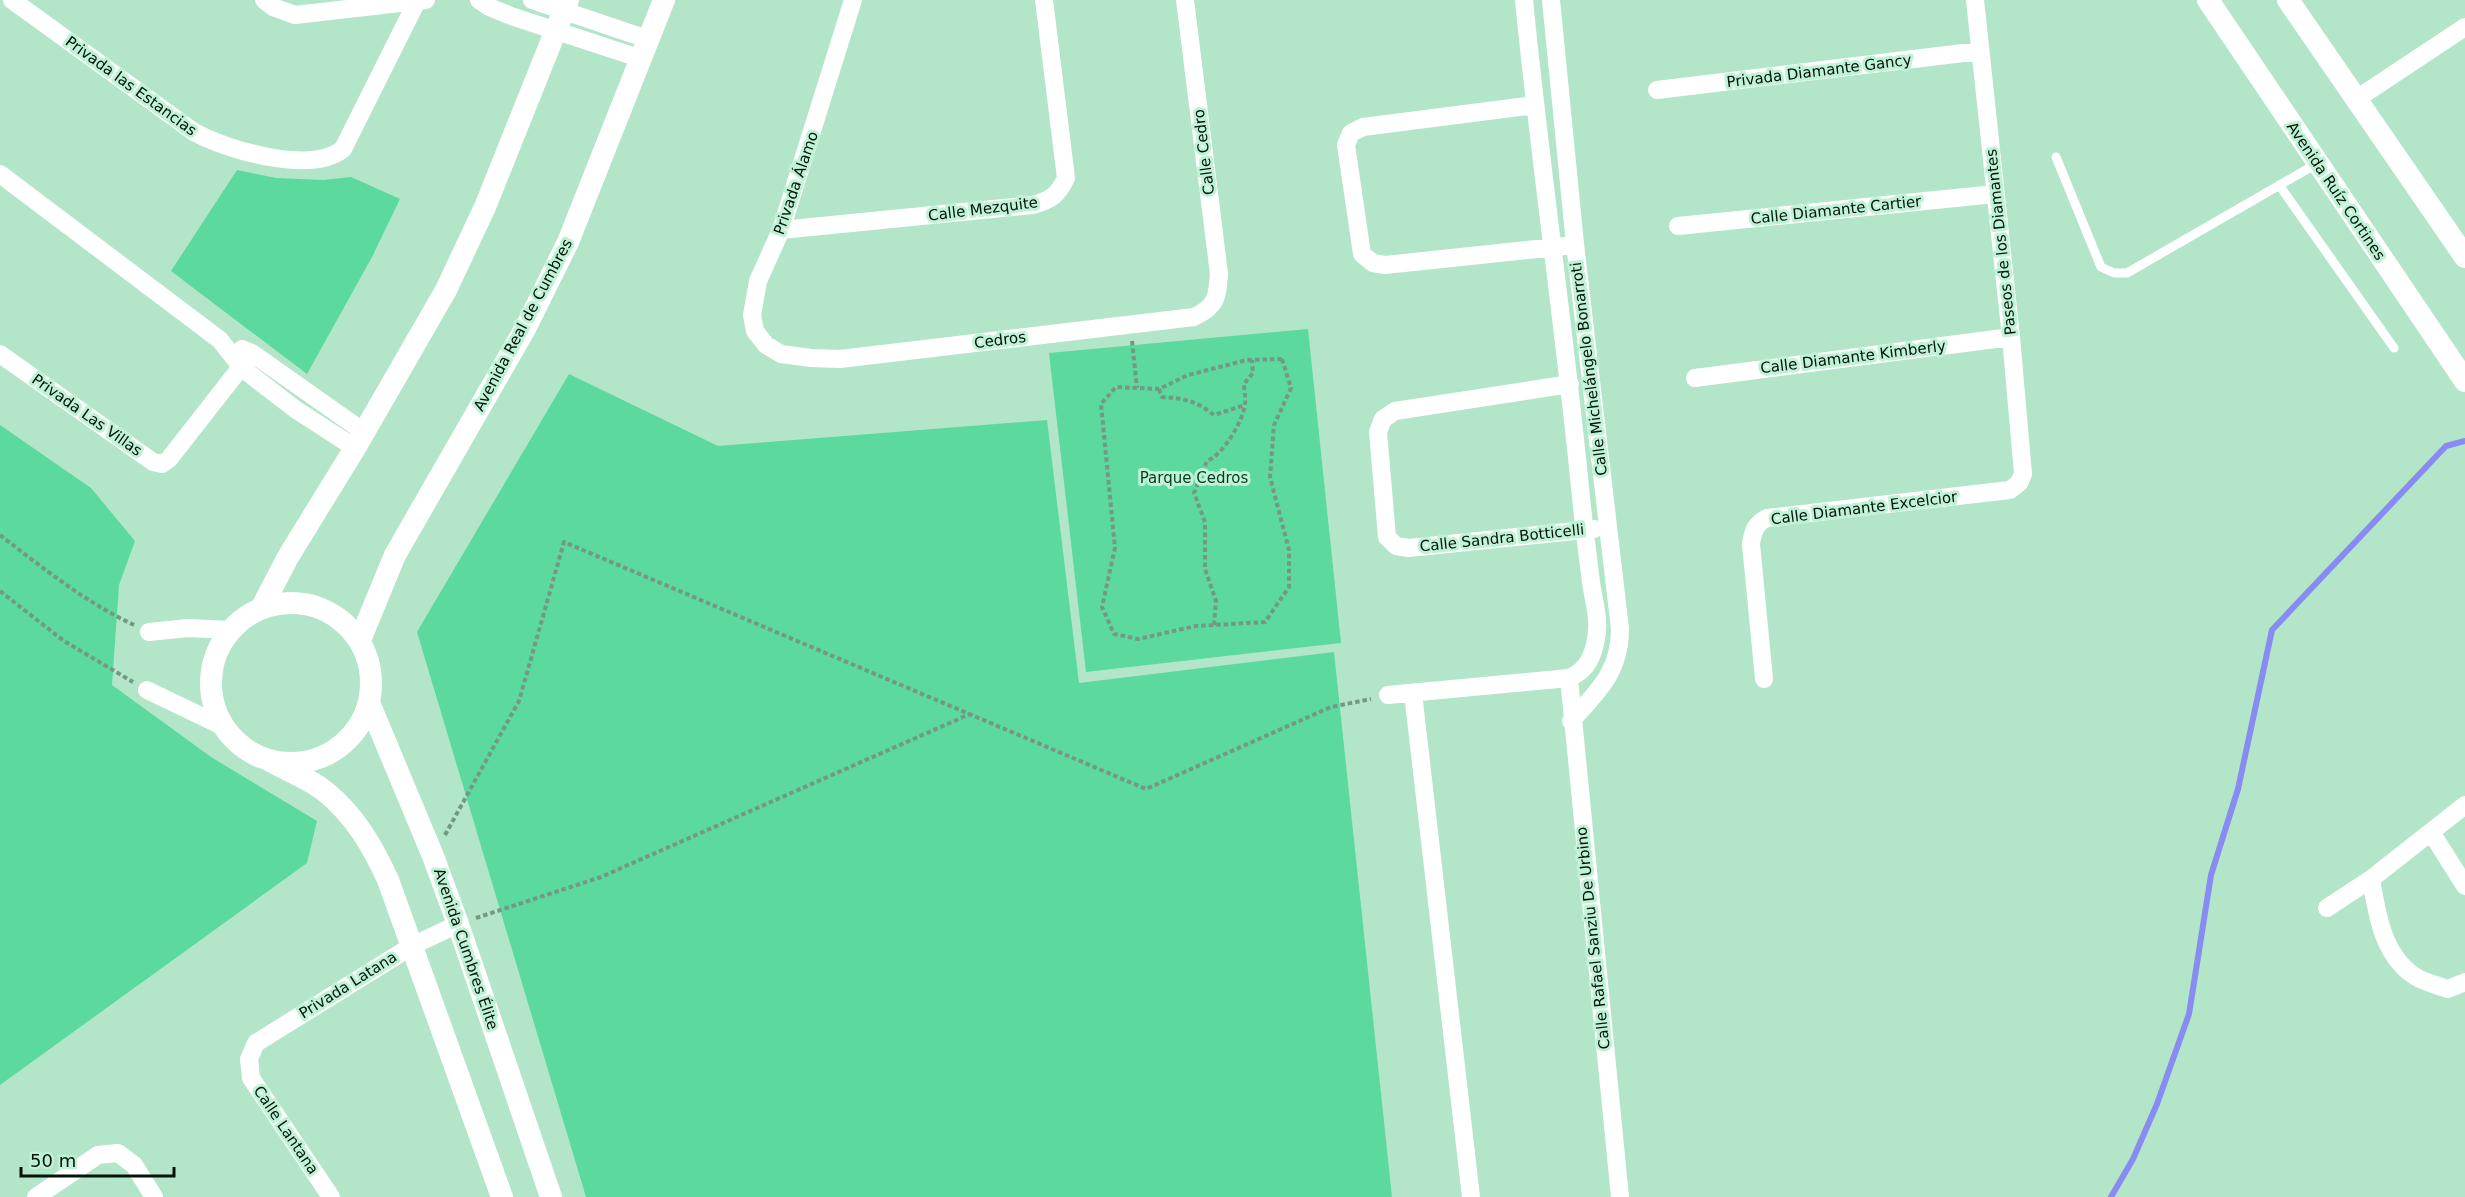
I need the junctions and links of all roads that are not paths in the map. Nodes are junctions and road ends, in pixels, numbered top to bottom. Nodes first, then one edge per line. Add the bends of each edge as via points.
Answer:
1 (12, 0) edge
2 (264, 0) edge
3 (479, 0) edge
4 (532, 0) edge
5 (664, 0) edge
6 (853, 0) edge
7 (1044, 0) edge
8 (1185, 0) edge
9 (1524, 0) edge
10 (1551, 0) edge
11 (1975, 0) edge
12 (2208, 0) edge
13 (2288, 0) edge
14 (422, 1) edge
15 (563, 14) edge
16 (2465, 27) edge
17 (646, 49) junction
18 (1980, 51) junction
19 (1657, 90) dead end
20 (2355, 100) junction
21 (1535, 105) junction
22 (2056, 157) dead end
23 (2318, 163) junction
24 (0, 174) edge
25 (2279, 185) junction
26 (1995, 194) junction
27 (1678, 226) dead end
28 (781, 230) junction
29 (1575, 244) junction
30 (1553, 247) junction
31 (2465, 257) edge
32 (1214, 304) joint
33 (2011, 337) junction
34 (2394, 348) dead end
35 (0, 354) edge
36 (782, 354) joint
37 (247, 361) junction
38 (1695, 378) dead end
39 (2465, 381) edge
40 (1570, 384) junction
41 (360, 440) junction
42 (2019, 483) joint
43 (1607, 527) junction
44 (1584, 530) junction
45 (262, 607) junction
46 (230, 630) junction
47 (149, 632) road end
48 (360, 639) junction
49 (1569, 678) junction
50 (1764, 679) dead end
51 (147, 690) road end
52 (1413, 693) junction
53 (1388, 695) road end
54 (370, 705) junction
55 (1571, 721) junction
56 (224, 727) junction
57 (270, 761) junction
58 (2465, 806) edge
59 (2431, 832) junction
60 (2371, 879) junction
61 (2465, 886) edge
62 (2327, 908) dead end
63 (458, 924) junction
64 (412, 946) junction
65 (2465, 982) edge
66 (249, 1059) joint
67 (36, 1197) edge
68 (154, 1197) edge
69 (332, 1197) edge
70 (502, 1197) edge
71 (551, 1197) edge
72 (1471, 1197) edge
73 (1620, 1197) edge

1 - 14 street, Privada las Estancias via 194,132 210,141 278,159 324,159 343,149
2 - 14 street, Privada las Estancias via 295,15
3 - 15 street via 489,7
4 - 15 street
5 - 17 street, Avenida Real de Cumbres
6 - 28 street, Privada Álamo
7 - 28 street, Calle Mezquite via 1066,178 1060,192 1050,201
8 - 32 street, Calle Cedro via 1219,274
9 - 21 street, Calle Michelángelo Bonarroti
10 - 29 street, Calle Michelángelo Bonarroti
11 - 18 street, Paseos de los Diamantes
12 - 23 street, Avenida Ruíz Cortines
13 - 20 street
15 - 17 street
15 - 41 street via 485,207 446,290
16 - 20 street
17 - 48 street, Avenida Real de Cumbres via 568,242 526,327 395,555
18 - 19 street, Privada Diamante Gancy
18 - 26 street, Paseos de los Diamantes
20 - 31 street
21 - 30 street, Calle Michelángelo Bonarroti
21 - 30 street via 1363,127 1351,133 1346,145 1362,254 1373,263 1385,265
22 - 25 lane via 2101,267 2114,273 2127,273
23 - 25 lane
23 - 39 street, Avenida Ruíz Cortines
24 - 37 street
25 - 34 lane
26 - 27 street, Calle Diamante Cartier
26 - 33 street, Paseos de los Diamantes
28 - 36 street, Privada Álamo via 758,281 752,315 754,331 766,345
29 - 30 street
29 - 43 street, Calle Michelángelo Bonarroti
30 - 40 street, Calle Michelángelo Bonarroti
32 - 36 street, Cedros via 1194,316 840,359
33 - 38 street, Calle Diamante Kimberly
33 - 42 street, Paseos de los Diamantes via 2023,474
35 - 37 street, Privada Las Villas via 153,462 162,464
37 - 41 street
40 - 44 street, Calle Michelángelo Bonarroti
40 - 44 street, Calle Sandra Botticelli via 1395,411 1383,419 1378,432 1387,537 1396,546 1409,548
41 - 45 street via 306,526
42 - 50 street, Calle Diamante Excelcior via 2010,490 1767,518 1757,523 1751,544
43 - 44 street, Calle Sandra Botticelli
43 - 55 street, Calle Michelángelo Bonarroti via 1620,649 1604,685
44 - 49 street, Calle Michelángelo Bonarroti via 1598,628 1590,661 1580,674
45 - 46 street
45 - 48 street via 290,602 317,606 342,619
46 - 47 street via 188,628
46 - 56 street via 216,652 210,678 213,703
48 - 54 street via 372,671
49 - 52 street
49 - 55 street, Calle Rafael Sanziu De Urbino
51 - 56 street
52 - 53 street
52 - 72 street
54 - 57 street via 355,733 332,753 302,763
54 - 63 street, Avenida Cumbres Élite
55 - 73 street, Calle Rafael Sanziu De Urbino
56 - 57 street via 244,748
57 - 64 street via 326,792 354,820 388,880
58 - 59 street
59 - 60 street
59 - 61 street
60 - 62 street
60 - 65 street via 2378,920 2391,951 2413,975 2448,989
63 - 64 street, Privada Latana
63 - 71 street, Avenida Cumbres Élite
64 - 66 street, Privada Latana via 256,1043
64 - 70 street
66 - 69 street, Calle Lantana via 251,1077
67 - 68 street via 98,1155 118,1153 134,1165

